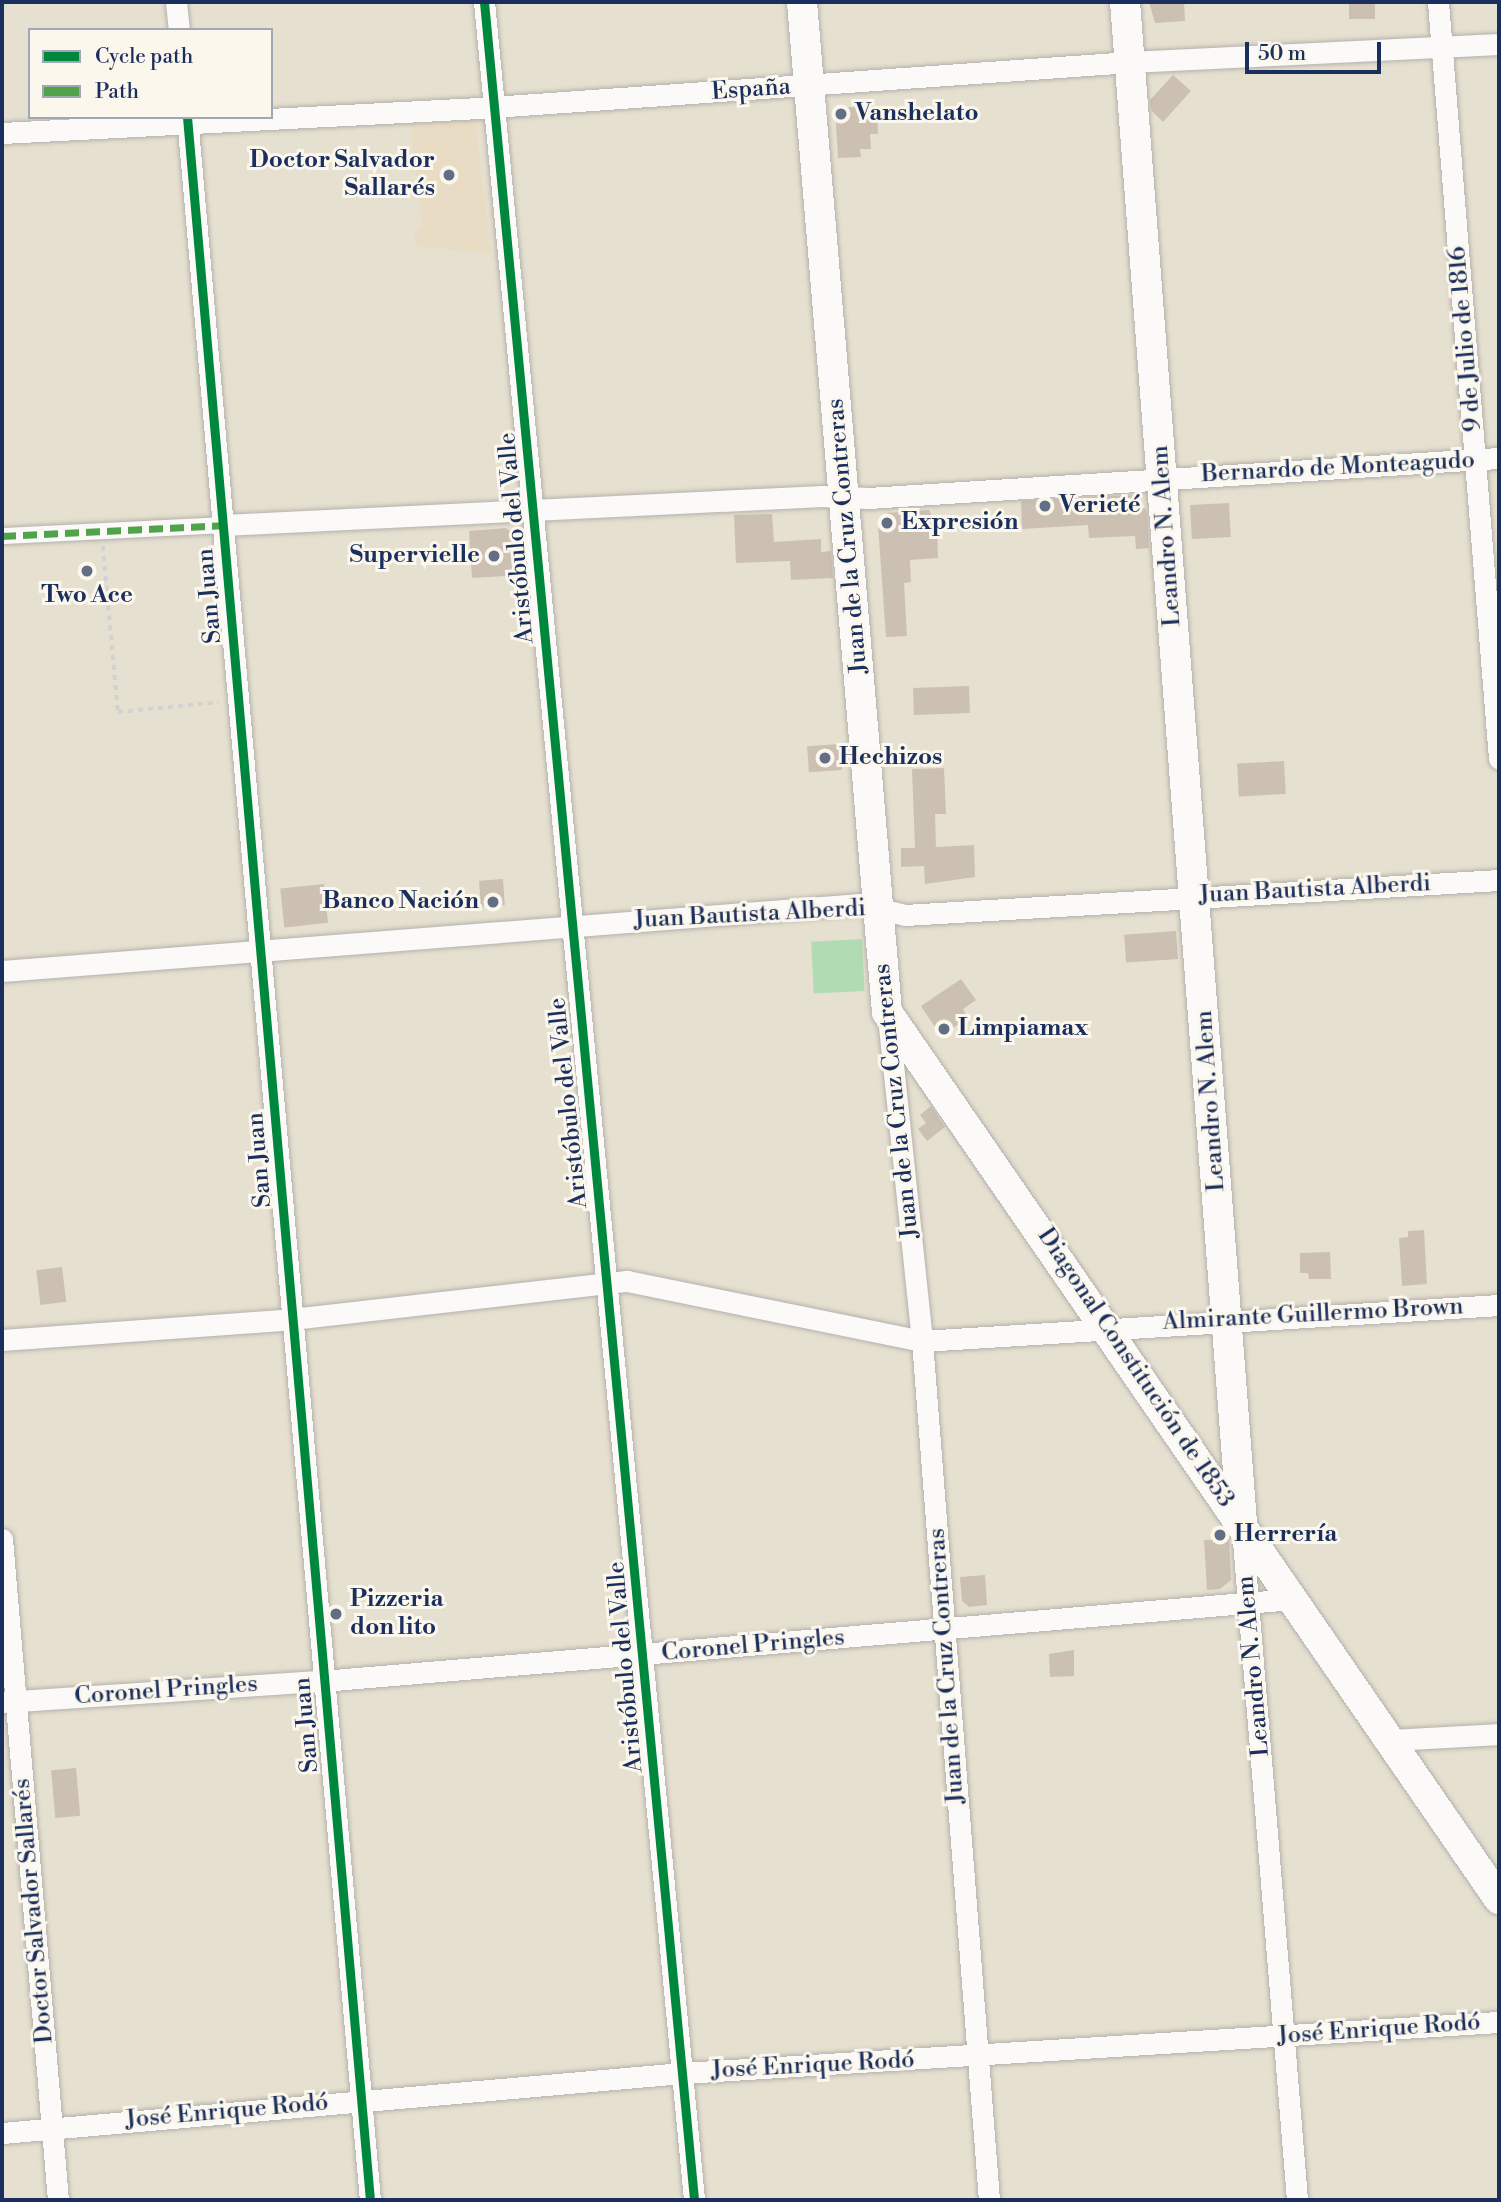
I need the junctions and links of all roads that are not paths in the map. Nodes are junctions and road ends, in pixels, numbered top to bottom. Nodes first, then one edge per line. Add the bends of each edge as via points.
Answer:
1 (176, 2) edge
2 (484, 2) edge
3 (802, 2) edge
4 (1125, 2) edge
5 (1438, 2) edge
6 (179, 28) edge
7 (1499, 44) edge
8 (1442, 48) junction
9 (1130, 62) junction
10 (809, 87) junction
11 (493, 107) junction
12 (273, 116) edge
13 (211, 119) edge
14 (187, 120) edge
15 (2, 133) edge
16 (1499, 458) edge
17 (1476, 460) junction
18 (1163, 478) junction
19 (845, 497) junction
20 (534, 512) junction
21 (223, 525) junction
22 (2, 536) edge
23 (1499, 759) edge
24 (1499, 880) edge
25 (1195, 897) junction
26 (878, 909) junction
27 (570, 926) junction
28 (262, 949) junction
29 (2, 971) edge
30 (887, 1012) junction
31 (607, 1283) junction
32 (1499, 1305) edge
33 (292, 1319) junction
34 (1227, 1319) junction
35 (1109, 1328) junction
36 (2, 1340) edge
37 (922, 1341) junction
38 (1242, 1525) junction
39 (2, 1539) edge
40 (1293, 1599) junction
41 (1249, 1603) junction
42 (944, 1630) junction
43 (645, 1655) junction
44 (322, 1681) junction
45 (9, 1701) edge
46 (1499, 1734) edge
47 (1392, 1740) junction
48 (1499, 1899) edge
49 (1499, 2022) edge
50 (1286, 2037) junction
51 (978, 2057) junction
52 (682, 2073) junction
53 (360, 2100) junction
54 (52, 2127) junction
55 (2, 2133) edge
56 (58, 2200) edge
57 (370, 2200) edge
58 (694, 2200) edge
59 (989, 2200) edge
60 (1297, 2200) edge

1 - 6 street
2 - 11 street, Aristóbulo del Valle
3 - 10 main road, Juan de la Cruz Contreras
4 - 9 main road, Leandro N. Alem
5 - 8 street, 9 de Julio de 1816
7 - 8 street, España
8 - 9 street, España
8 - 17 street, 9 de Julio de 1816
9 - 10 street, España
9 - 18 main road, Leandro N. Alem
10 - 11 street, España
10 - 19 main road, Juan de la Cruz Contreras
11 - 12 street, España
11 - 20 street, Aristóbulo del Valle
13 - 14 street, España
14 - 15 street, España
14 - 21 street, San Juan
16 - 17 street, Bernardo de Monteagudo
17 - 18 street, Bernardo de Monteagudo
17 - 23 street, 9 de Julio de 1816
18 - 19 street, Bernardo de Monteagudo
18 - 25 main road, Leandro N. Alem
19 - 20 street, Bernardo de Monteagudo
19 - 26 main road, Juan de la Cruz Contreras
20 - 21 street, Bernardo de Monteagudo
20 - 27 street, Aristóbulo del Valle
21 - 22 street, Bernardo de Monteagudo
21 - 28 street, San Juan
24 - 25 street, Juan Bautista Alberdi
25 - 26 street, Juan Bautista Alberdi via 905,915
25 - 34 main road, Leandro N. Alem
26 - 27 street, Juan Bautista Alberdi via 860,904
26 - 30 main road, Juan de la Cruz Contreras
27 - 28 street, Juan Bautista Alberdi
27 - 31 street, Aristóbulo del Valle
28 - 29 street, Juan Bautista Alberdi
28 - 33 street, San Juan
30 - 35 main road, Diagonal Constitución de 1853
30 - 37 street, Juan de la Cruz Contreras
31 - 33 street, Almirante Guillermo Brown
31 - 37 street, Almirante Guillermo Brown via 644,1284
31 - 43 street, Aristóbulo del Valle
32 - 34 street, Almirante Guillermo Brown
33 - 36 street, Almirante Guillermo Brown
33 - 44 street, San Juan
34 - 35 street, Almirante Guillermo Brown
34 - 38 main road, Leandro N. Alem
35 - 37 street, Almirante Guillermo Brown
35 - 38 main road, Diagonal Constitución de 1853
37 - 42 street, Juan de la Cruz Contreras
38 - 40 main road, Diagonal Constitución de 1853
38 - 41 street, Leandro N. Alem
39 - 45 street, Doctor Salvador Sallarés
40 - 41 street, Coronel Pringles
40 - 47 main road, Diagonal Constitución de 1853
41 - 42 street, Coronel Pringles
41 - 50 street, Leandro N. Alem
42 - 43 street, Coronel Pringles
42 - 51 street, Juan de la Cruz Contreras
43 - 44 street, Coronel Pringles
43 - 52 street, Aristóbulo del Valle
44 - 45 street, Coronel Pringles
44 - 53 street, San Juan
45 - 54 street, Doctor Salvador Sallarés
46 - 47 street
47 - 48 main road, Diagonal Constitución de 1853
49 - 50 street, José Enrique Rodó
50 - 51 street, José Enrique Rodó
50 - 60 street, Leandro N. Alem
51 - 52 street, José Enrique Rodó
51 - 59 street, Juan de la Cruz Contreras
52 - 53 street, José Enrique Rodó
52 - 58 street, Aristóbulo del Valle
53 - 54 street, José Enrique Rodó
53 - 57 street, San Juan
54 - 55 street, José Enrique Rodó
54 - 56 street, Doctor Salvador Sallarés

